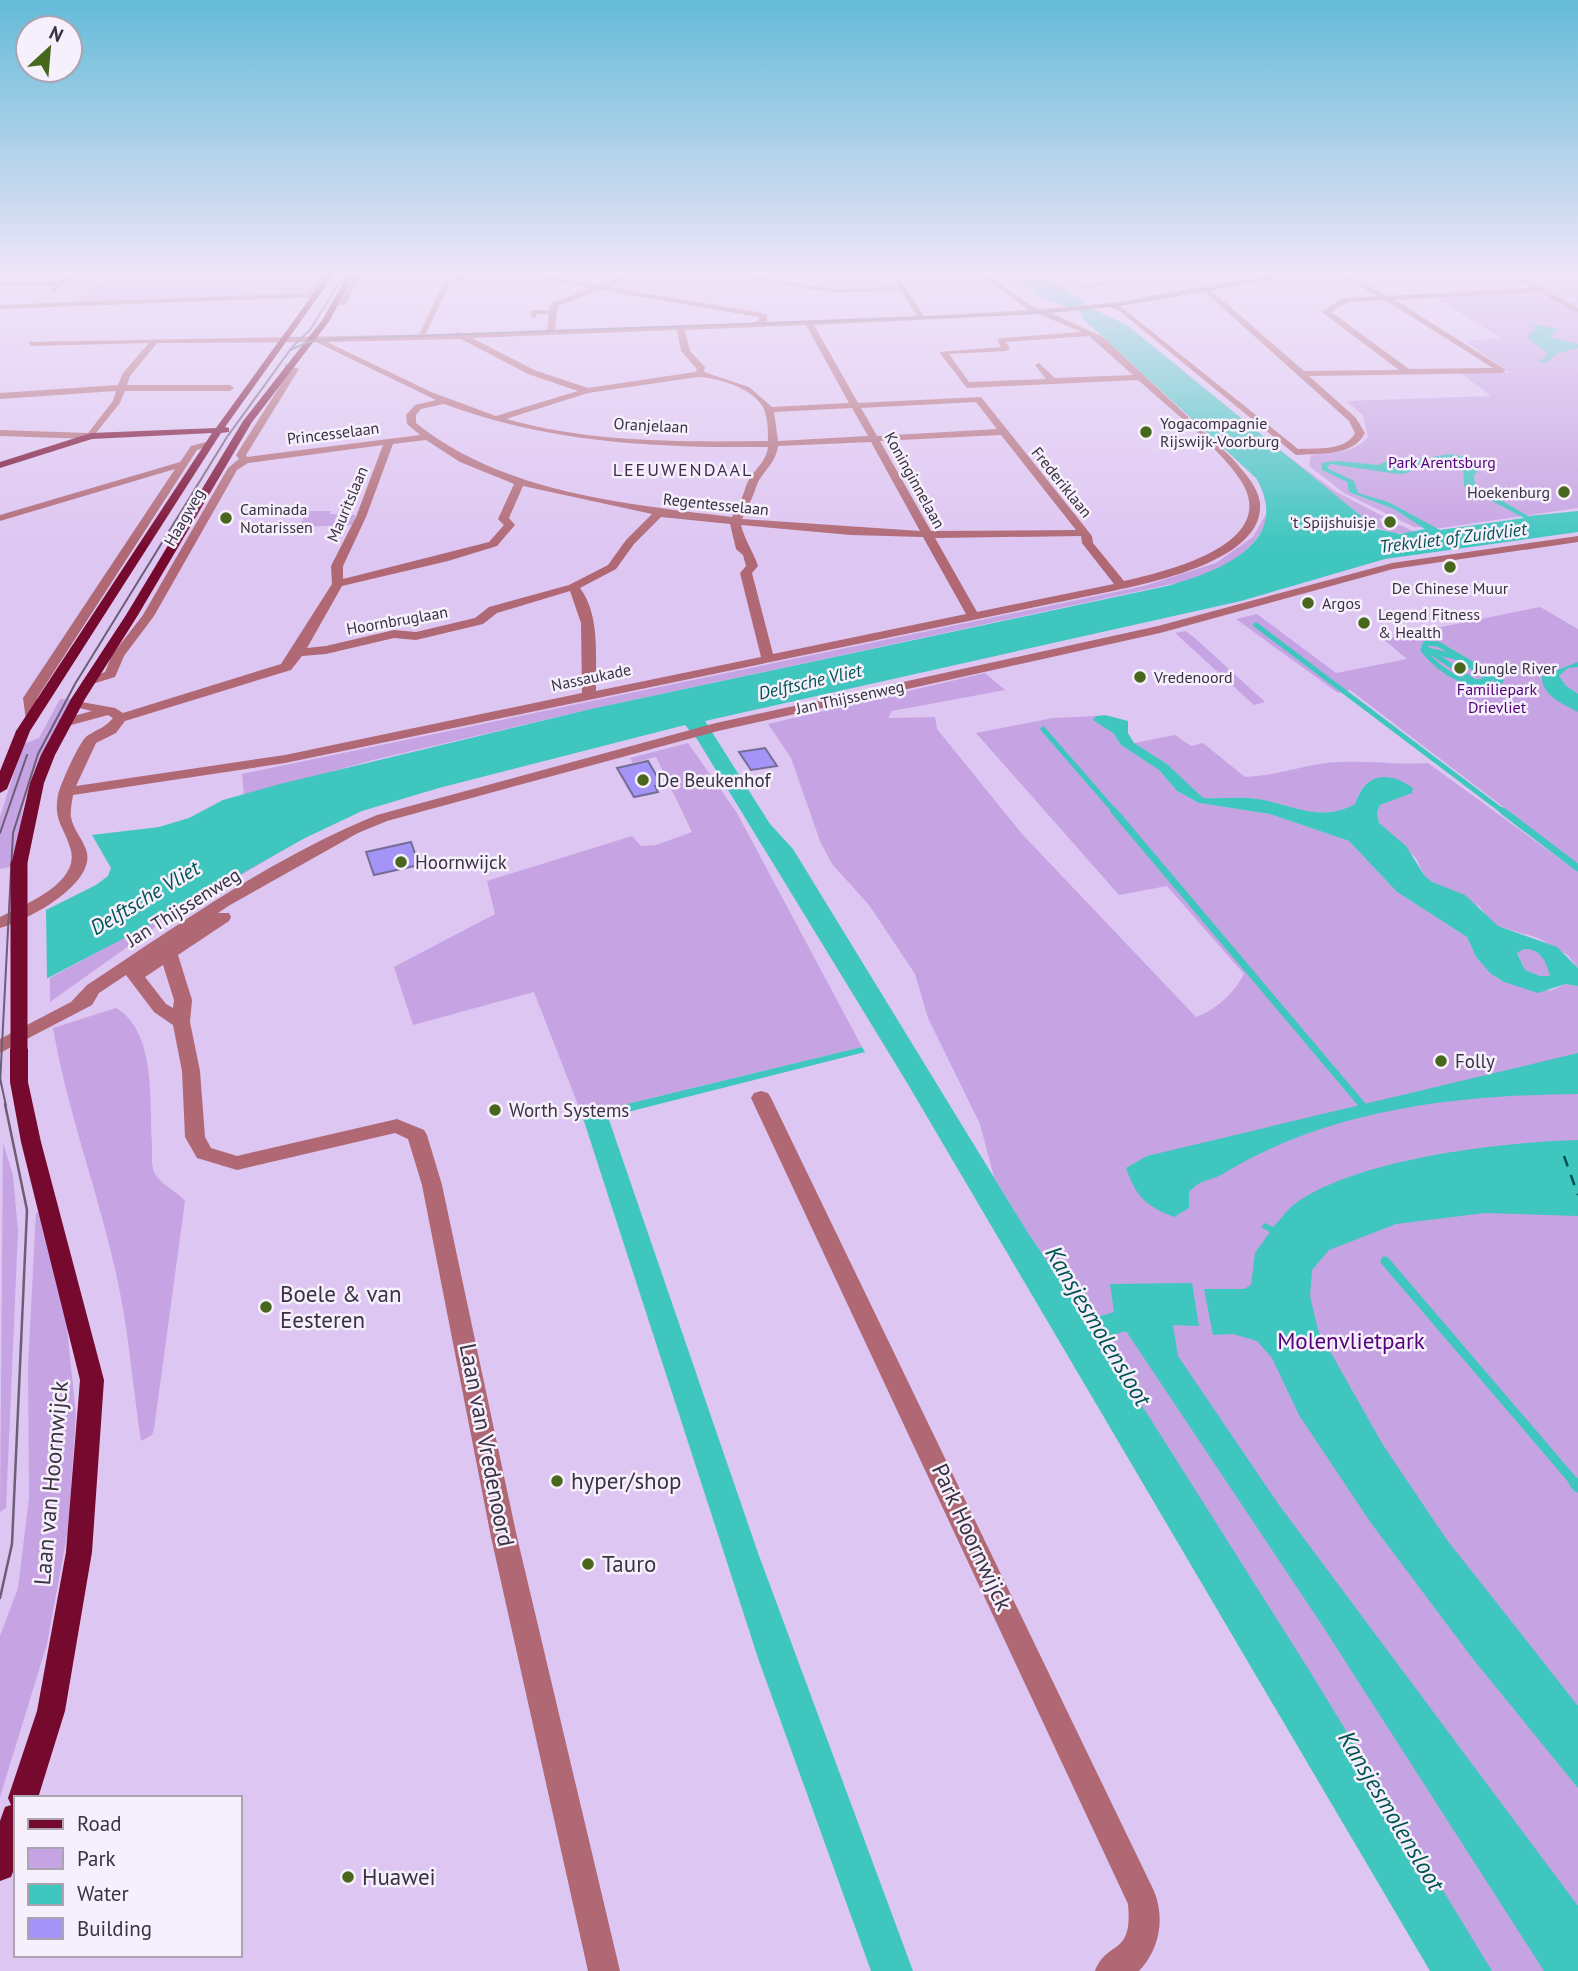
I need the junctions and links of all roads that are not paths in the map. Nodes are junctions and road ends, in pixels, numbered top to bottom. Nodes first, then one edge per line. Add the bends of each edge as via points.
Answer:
1 (135, 364) edge
2 (267, 364) edge
3 (366, 364) edge
4 (516, 364) edge
5 (695, 364) edge
6 (832, 364) edge
7 (952, 364) edge
8 (1126, 364) edge
9 (1189, 364) edge
10 (1291, 364) edge
11 (1396, 364) edge
12 (1493, 364) edge
13 (1039, 365) dead end
14 (288, 366) joint
15 (1406, 371) junction
16 (698, 374) junction
17 (1302, 374) junction
18 (1141, 377) junction
19 (1054, 381) junction
20 (230, 387) dead end
21 (124, 388) junction
22 (587, 391) junction
23 (0, 396) edge
24 (444, 401) junction
25 (855, 406) junction
26 (769, 410) junction
27 (498, 418) junction
28 (247, 421) junction
29 (220, 429) junction
30 (1001, 432) junction
31 (0, 433) edge
32 (242, 433) junction
33 (91, 436) junction
34 (426, 437) junction
35 (873, 438) junction
36 (389, 442) junction
37 (772, 442) junction
38 (210, 444) junction
39 (245, 460) junction
40 (186, 463) junction
41 (0, 465) edge
42 (519, 484) junction
43 (657, 515) junction
44 (0, 518) edge
45 (735, 521) junction
46 (1083, 533) junction
47 (929, 536) junction
48 (1578, 539) edge
49 (338, 584) junction
50 (1120, 584) junction
51 (573, 587) junction
52 (973, 616) junction
53 (298, 652) junction
54 (768, 658) junction
55 (89, 681) junction
56 (589, 696) junction
57 (75, 703) junction
58 (106, 711) junction
59 (31, 716) junction
60 (120, 718) junction
61 (64, 723) junction
62 (23, 731) junction
63 (0, 745) edge
64 (5, 759) edge
65 (0, 789) edge
66 (66, 792) junction
67 (1, 922) edge
68 (163, 951) junction
69 (132, 971) junction
70 (181, 1022) junction
71 (9, 1048) edge
72 (761, 1098) dead end
73 (24, 1796) edge
74 (14, 1824) edge
75 (0, 1866) edge
76 (604, 1971) edge
77 (1111, 1971) edge

1 - 21 street via 126,375
2 - 29 main road, Haagweg
3 - 24 street, Oranjelaan
4 - 22 street
5 - 16 street via 702,369
6 - 25 street, Koninginnelaan
7 - 19 street via 967,385
8 - 18 street, Nassaukade
9 - 17 street via 1296,452 1343,448 1356,441 1360,433 1353,419
10 - 17 street
11 - 15 street
12 - 15 street via 1502,370
13 - 19 street
14 - 28 main road, Haagweg
14 - 39 street, Haagweg via 295,369 251,437 242,455
15 - 17 street
16 - 22 street
16 - 26 street via 715,376 745,390 762,399
18 - 19 street
18 - 50 street, Nassaukade via 1229,460 1247,481 1255,508 1251,526 1214,556 1160,576
20 - 21 street
21 - 23 street
21 - 33 street
22 - 27 street
24 - 27 street, Oranjelaan
24 - 34 street via 418,407 411,415 412,424
25 - 26 street
25 - 30 street, Frederiklaan via 978,399
25 - 35 street, Koninginnelaan
26 - 37 street
27 - 37 street, Oranjelaan via 581,436 677,443
28 - 29 main road
28 - 32 main road, Haagweg
29 - 32 main road
29 - 33 main road
29 - 38 main road, Haagweg
30 - 35 street, Oranjelaan
30 - 46 street, Frederiklaan
31 - 33 street
32 - 55 main road, Haagweg
33 - 41 main road
34 - 36 street, Princesselaan
34 - 42 street, Regentesselaan via 460,460
35 - 37 street, Oranjelaan
35 - 47 street, Koninginnelaan
36 - 39 street, Princesselaan
36 - 49 street, Mauritslaan via 337,566
37 - 45 street via 765,471 751,486
38 - 40 street, Haagweg via 194,447
38 - 59 main road, Haagweg
39 - 55 street, Haagweg via 233,468 110,674
40 - 44 street
40 - 59 street, Haagweg via 30,698
42 - 43 street, Regentesselaan via 644,508
42 - 49 street via 503,519 510,525 493,544
43 - 45 street, Regentesselaan
43 - 51 street, Hoornbruglaan via 612,567
45 - 47 street, Regentesselaan
45 - 54 street via 752,566 746,573
46 - 47 street, Regentesselaan
46 - 50 street, Frederiklaan
47 - 52 street, Koninginnelaan
48 - 68 street, Jan Thijssenweg via 1392,566 1160,629 716,727 382,818 259,885 239,906
49 - 53 street, Mauritslaan
50 - 52 street, Nassaukade
51 - 53 street, Hoornbruglaan via 493,610 479,621 416,636 394,634
51 - 56 street via 586,610
52 - 54 street, Nassaukade
53 - 60 street via 286,667
54 - 56 street, Nassaukade
55 - 57 main road, Haagweg
56 - 66 street, Nassaukade via 285,759
57 - 58 street
57 - 61 main road, Haagweg
58 - 60 street
58 - 61 street
59 - 62 main road, Haagweg
60 - 66 street via 111,730 90,740
61 - 71 main road, Haagweg, bridge via 37,783 19,865
62 - 63 main road
62 - 64 main road, Haagweg
64 - 65 main road, Haagweg
66 - 67 street via 63,817 79,852 79,863 69,881 49,899
68 - 69 street, Jan Thijssenweg
68 - 70 street via 184,1000
69 - 70 street via 160,1008
69 - 71 street, Jan Thijssenweg via 102,995 78,1004
70 - 76 street, Laan van Vredenoord via 191,1071 195,1138 204,1153 237,1163 397,1126 418,1135
71 - 73 main road, Laan van Hoornwijck via 92,1380 79,1552 51,1711
72 - 77 street, Park Hoornwijck via 1143,1902 1142,1942 1128,1963
74 - 75 main road

